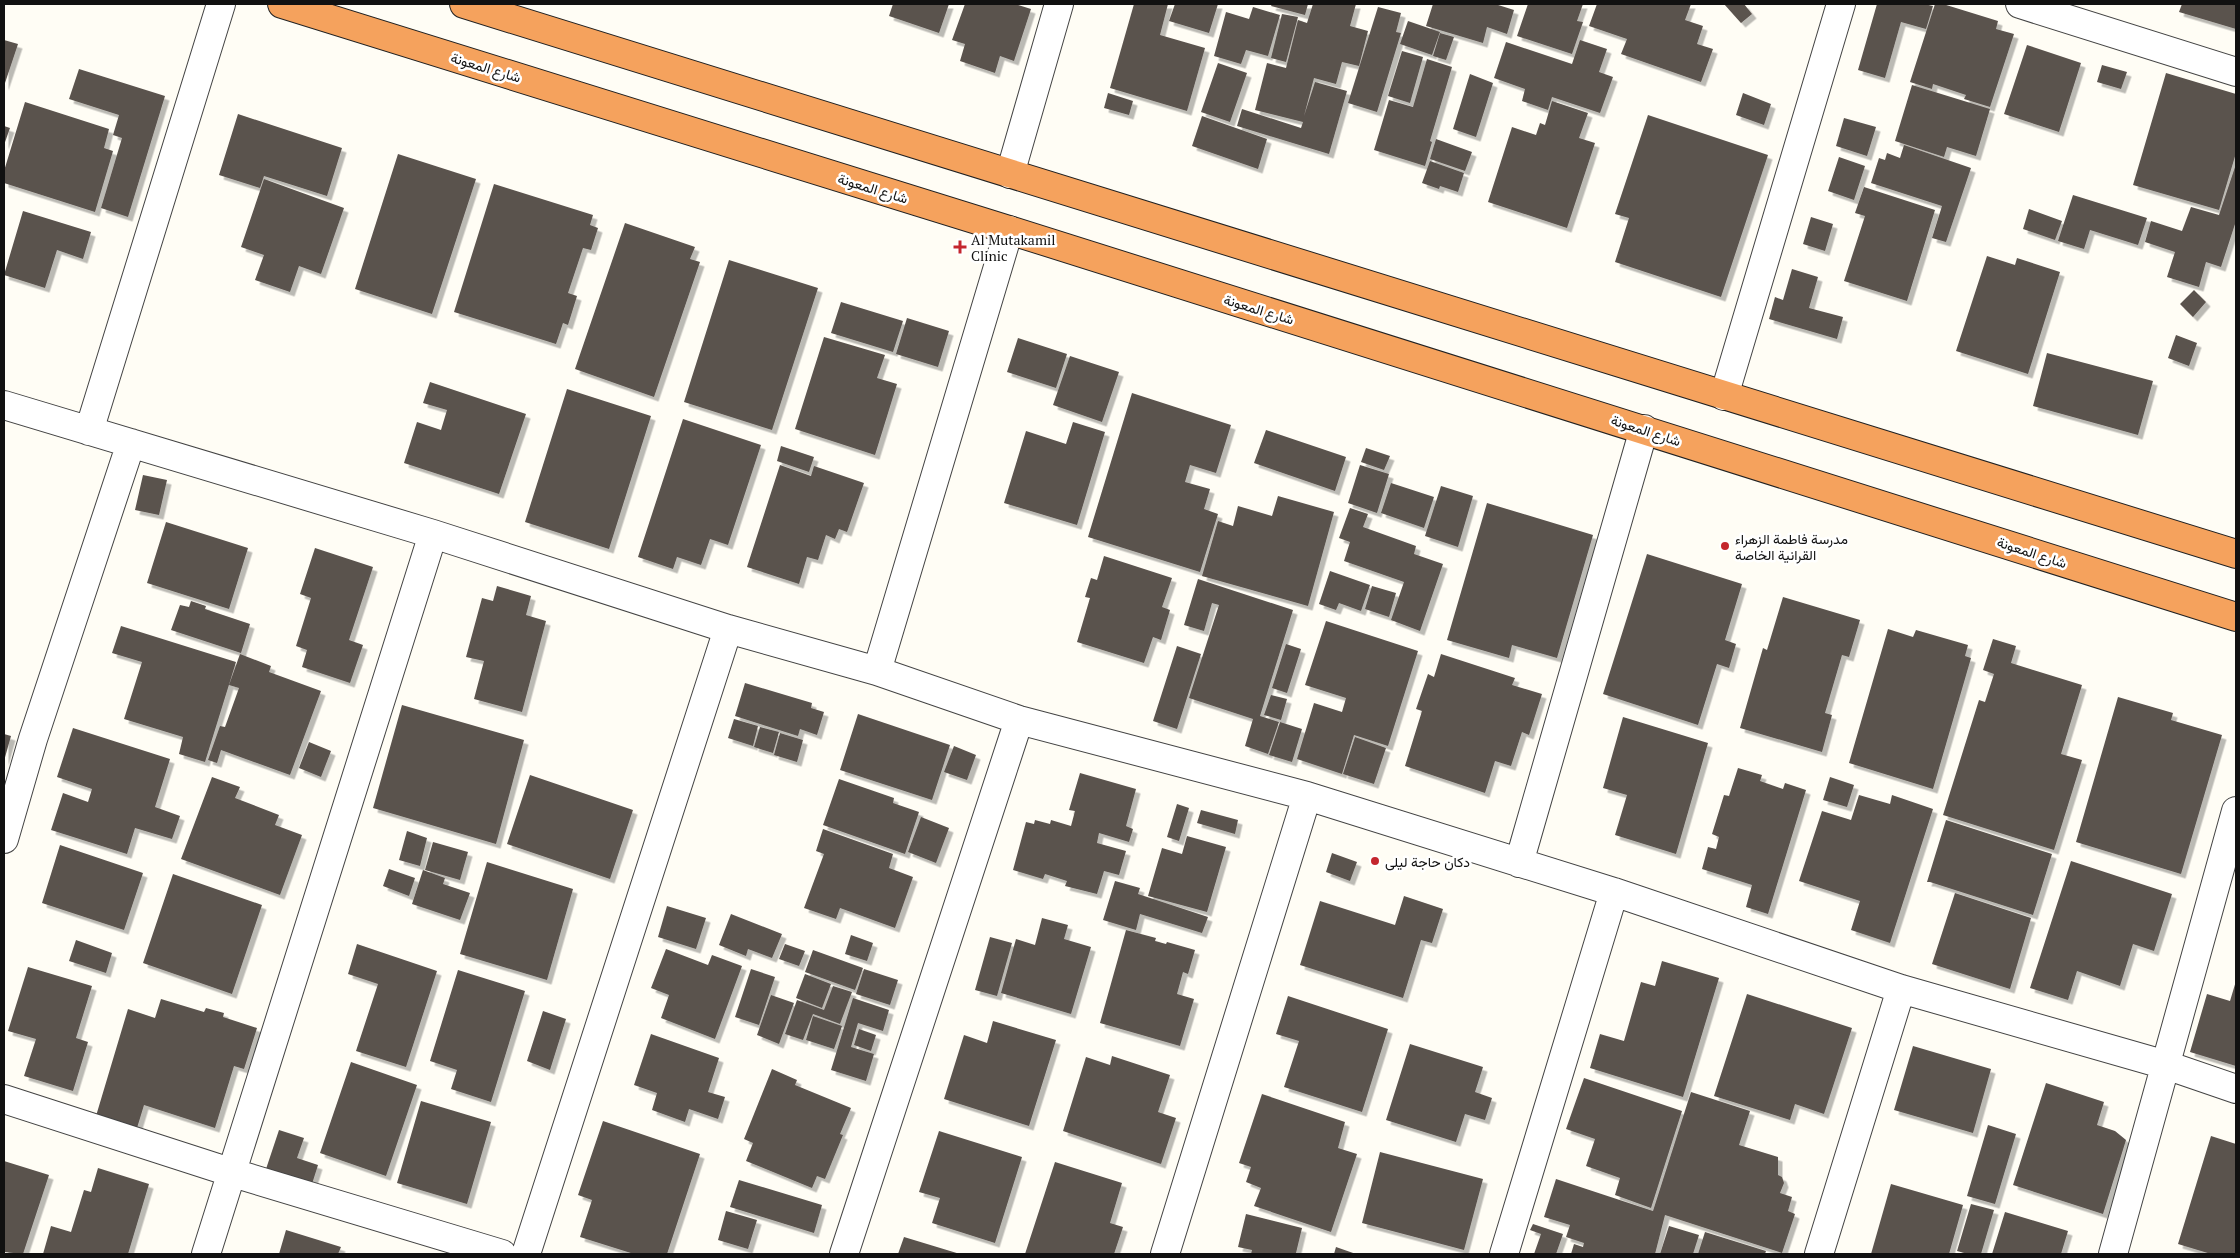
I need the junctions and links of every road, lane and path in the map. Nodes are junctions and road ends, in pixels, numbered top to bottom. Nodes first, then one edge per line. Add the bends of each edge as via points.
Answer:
1 (220, 4) edge
2 (282, 4) edge
3 (464, 4) edge
4 (1059, 4) edge
5 (1841, 4) edge
6 (2020, 4) edge
7 (2236, 72) edge
8 (1010, 174) junction
9 (1009, 230) junction
10 (1724, 396) junction
11 (4, 405) edge
12 (1644, 430) junction
13 (89, 431) junction
14 (131, 443) junction
15 (433, 534) junction
16 (2236, 554) edge
17 (2236, 617) edge
18 (728, 629) junction
19 (877, 672) junction
20 (1019, 720) junction
21 (1308, 796) junction
22 (2236, 811) edge
23 (4, 839) edge
24 (1520, 864) junction
25 (1614, 892) junction
26 (1901, 989) junction
27 (2166, 1065) junction
28 (2236, 1088) edge
29 (4, 1099) edge
30 (233, 1172) junction
31 (206, 1254) edge
32 (502, 1254) edge
33 (526, 1254) edge
34 (844, 1254) edge
35 (1165, 1254) edge
36 (1504, 1254) edge
37 (1819, 1254) edge
38 (2113, 1254) edge

1 - 13 street
2 - 9 highway, شارع المعونة
3 - 8 highway
4 - 8 street
5 - 10 street
6 - 7 street
8 - 10 highway
9 - 12 highway, شارع المعونة
9 - 19 street
10 - 16 highway
11 - 13 street
12 - 17 highway, شارع المعونة
12 - 24 street
13 - 14 street
14 - 15 street
14 - 23 street via 33,739
15 - 18 street
15 - 30 street
18 - 19 street
18 - 33 street
19 - 20 street
20 - 21 street
20 - 34 street
21 - 24 street
21 - 35 street
22 - 27 street
24 - 25 street
25 - 26 street
25 - 36 street
26 - 27 street
26 - 37 street
27 - 28 street
27 - 38 street
29 - 30 street
30 - 31 street
30 - 32 street

